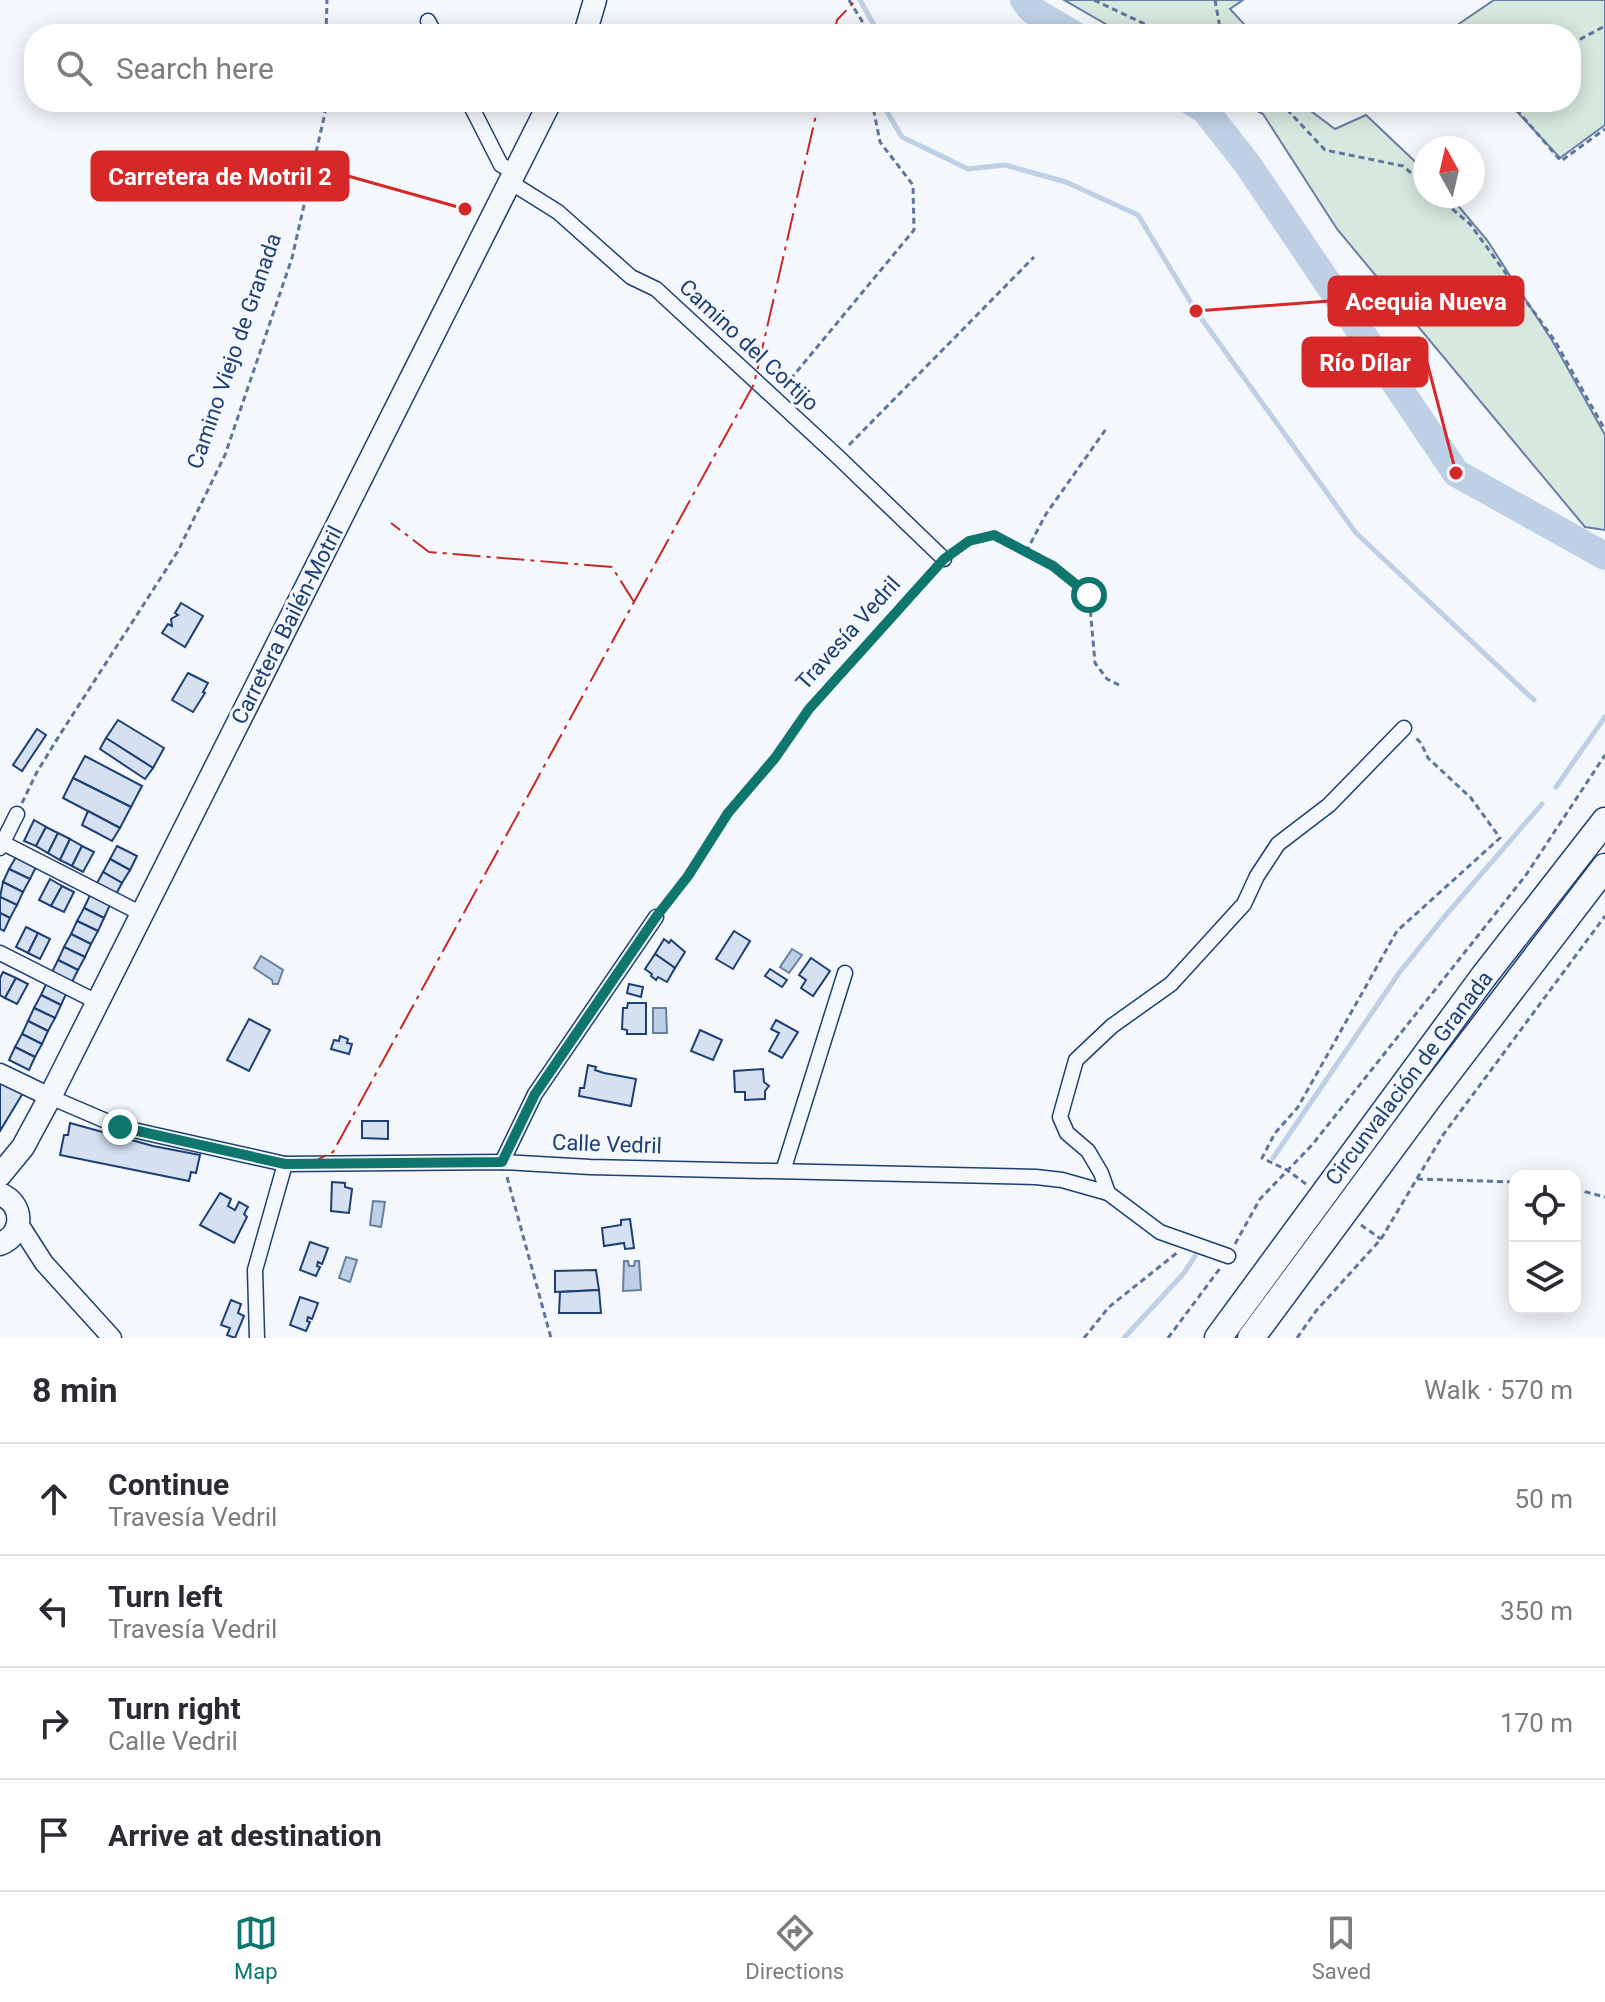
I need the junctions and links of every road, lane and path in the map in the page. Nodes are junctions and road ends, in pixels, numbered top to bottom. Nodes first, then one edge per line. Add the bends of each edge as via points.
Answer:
1 (327, 0) edge
2 (578, 0) edge
3 (595, 0) edge
4 (849, 0) edge
5 (1094, 0) edge
6 (1215, 0) edge
7 (326, 24) edge
8 (577, 24) edge
9 (588, 24) edge
10 (864, 24) edge
11 (1145, 24) edge
12 (1219, 24) edge
13 (1605, 26) edge
14 (1581, 39) edge
15 (325, 112) edge
16 (474, 112) edge
17 (545, 112) edge
18 (874, 112) edge
19 (1289, 112) edge
20 (1519, 112) edge
21 (1605, 129) edge
22 (1413, 175) edge
23 (512, 177) junction
24 (1451, 208) edge
25 (1034, 257) dead end
26 (774, 399) junction
27 (1106, 429) dead end
28 (1605, 430) edge
29 (837, 456) junction
30 (1026, 552) junction
31 (944, 559) junction
32 (1119, 685) dead end
33 (1404, 728) joint
34 (1605, 755) edge
35 (17, 814) joint
36 (1605, 821) edge
37 (2, 846) edge
38 (1605, 867) edge
39 (142, 914) junction
40 (1605, 916) edge
41 (656, 917) joint
42 (0, 953) edge
43 (845, 973) dead end
44 (97, 1002) junction
45 (0, 1073) edge
46 (50, 1097) junction
47 (23, 1147) junction
48 (502, 1162) junction
49 (285, 1164) junction
50 (1287, 1170) junction
51 (783, 1171) junction
52 (0, 1175) edge
53 (1417, 1179) junction
54 (1509, 1182) edge
55 (1306, 1184) dead end
56 (1581, 1191) edge
57 (1108, 1193) junction
58 (1605, 1197) edge
59 (11, 1207) edge
60 (1358, 1222) dead end
61 (1381, 1239) junction
62 (1190, 1242) junction
63 (2, 1243) edge
64 (1228, 1256) junction
65 (44, 1263) junction
66 (112, 1338) edge
67 (257, 1338) edge
68 (551, 1338) edge
69 (1084, 1338) edge
70 (1168, 1338) edge
71 (1218, 1338) edge
72 (1251, 1338) edge
73 (1297, 1338) edge

1 - 7 path
2 - 8 main road
3 - 9 main road
4 - 10 path
5 - 11 path
6 - 12 path
13 - 14 path
15 - 35 path, Camino Viejo de Granada via 292,258 225,455 178,551 59,736
16 - 23 street, Camino del Cortijo
17 - 23 main road, Carretera Bailén-Motril
18 - 26 path via 880,142 913,185 914,230
19 - 22 path via 1325,150 1403,166
20 - 21 path via 1561,161
23 - 26 street, Camino del Cortijo via 631,277 656,289
23 - 39 main road, Carretera Bailén-Motril
24 - 28 path via 1470,224 1555,341
25 - 29 path
26 - 29 street, Camino del Cortijo
27 - 30 path
29 - 31 street, Camino del Cortijo
30 - 31 path, Travesía Vedril via 994,535 969,541
30 - 32 path, Travesía Vedril via 1089,595 1095,663
31 - 41 path, Travesía Vedril via 809,709
33 - 50 path via 1471,798 1500,838 1397,931 1298,1107 1262,1158
33 - 57 street via 1329,805 1278,844 1244,904 1171,984 1112,1026 1076,1060 1060,1117 1067,1133 1088,1151
34 - 50 path via 1526,875
35 - 37 street
36 - 71 highway, Circunvalación de Granada
37 - 39 street
38 - 72 highway, Circunvalación de Granada
39 - 44 main road, Carretera Bailén-Motril
40 - 53 path via 1443,1135
41 - 48 street via 535,1094
42 - 44 street
43 - 51 street
44 - 46 main road, Carretera Bailén-Motril
45 - 46 street
46 - 47 main road, Carretera Bailén-Motril
46 - 49 street, Calle Vedril via 120,1127
47 - 52 main road, Carretera Bailén-Motril
47 - 59 main road, Carretera Bailén-Motril
48 - 49 street, Calle Vedril
48 - 51 street, Calle Vedril
48 - 68 path
49 - 67 street via 255,1270
50 - 55 path
50 - 64 path via 1260,1199
51 - 57 street, Calle Vedril via 1036,1177
53 - 54 path
53 - 61 path
56 - 58 path
57 - 62 street, Calle Vedril via 1160,1232
59 - 63 main road via 14,1234
59 - 65 street
60 - 61 path
61 - 73 path
62 - 64 street, Calle Vedril
62 - 69 path via 1109,1307
63 - 65 street
64 - 70 path
65 - 66 street

